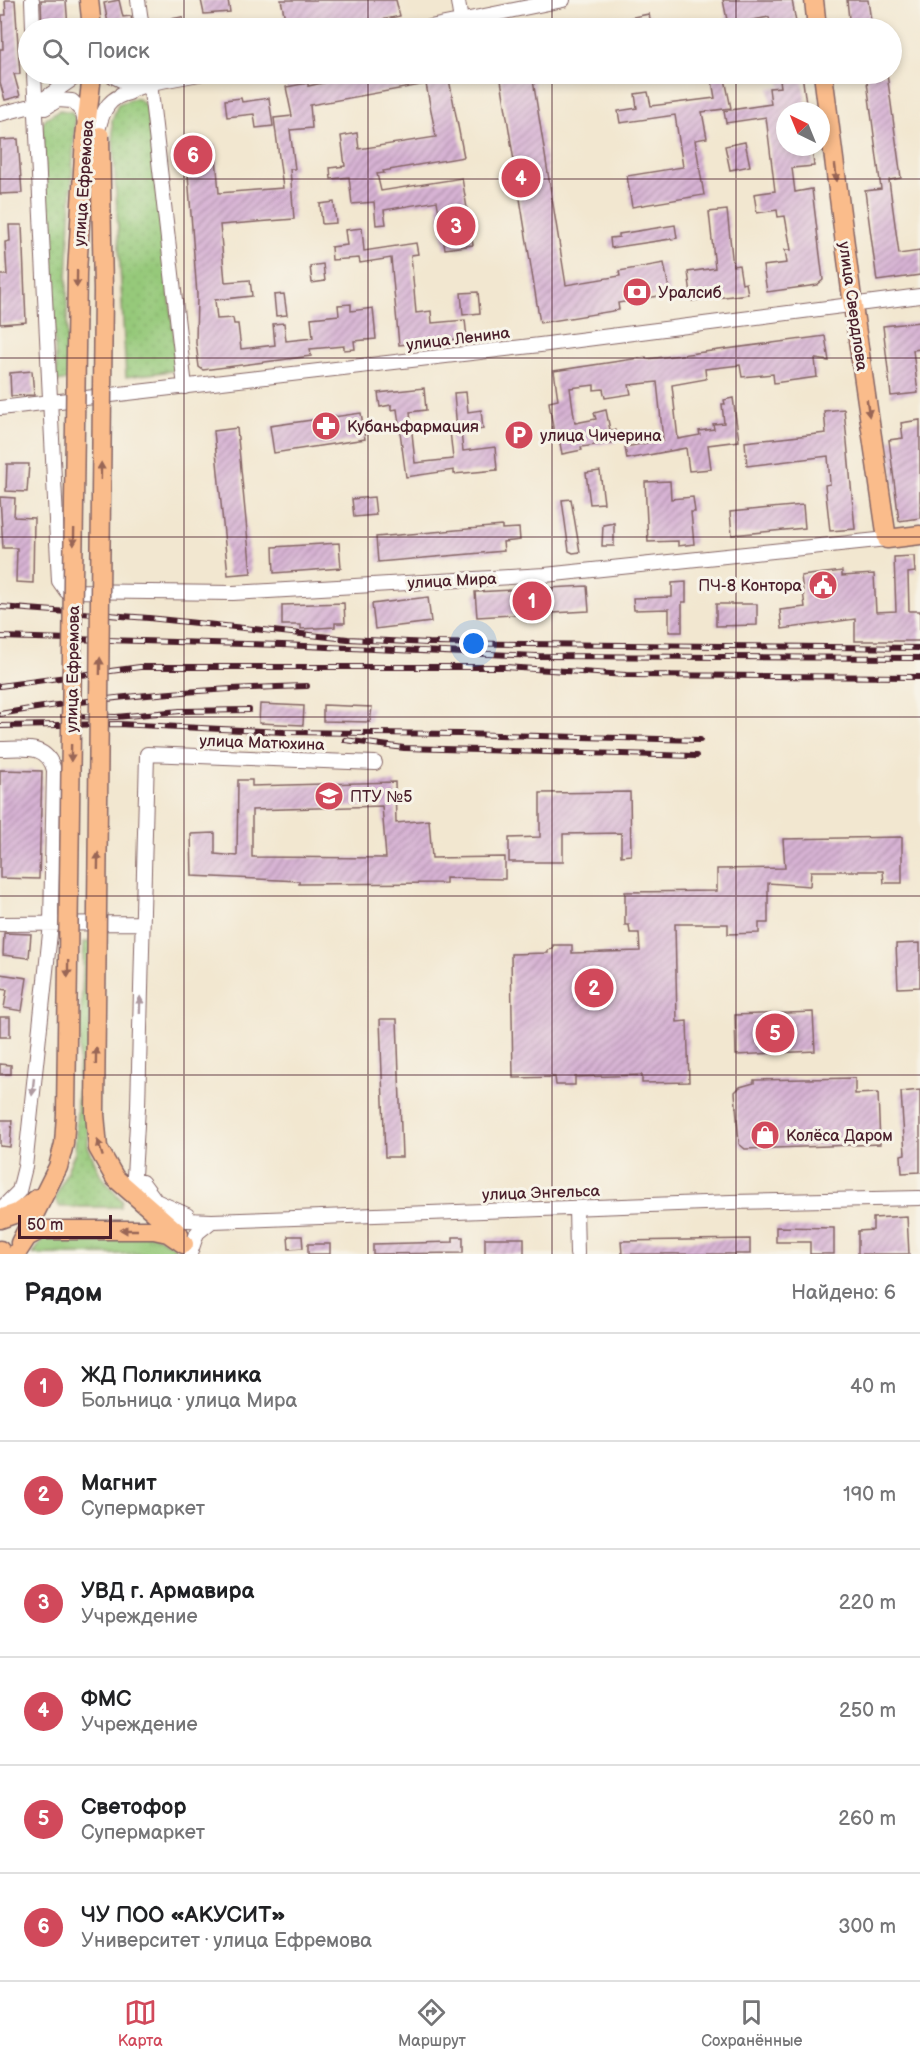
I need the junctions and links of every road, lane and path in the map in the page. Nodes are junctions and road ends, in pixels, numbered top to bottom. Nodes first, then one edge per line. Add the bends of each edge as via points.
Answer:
1 (32, 0) edge
2 (89, 0) edge
3 (138, 0) edge
4 (563, 0) edge
5 (814, 0) edge
6 (458, 2) dead end
7 (33, 18) edge
8 (91, 18) edge
9 (141, 18) edge
10 (461, 18) edge
11 (476, 18) edge
12 (816, 18) edge
13 (34, 84) edge
14 (65, 84) edge
15 (93, 84) edge
16 (139, 84) edge
17 (151, 84) edge
18 (824, 84) edge
19 (120, 94) junction
20 (35, 105) junction
21 (154, 108) junction
22 (0, 114) edge
23 (36, 125) junction
24 (92, 131) junction
25 (920, 296) edge
26 (853, 306) junction
27 (185, 387) junction
28 (51, 403) junction
29 (0, 408) edge
30 (920, 535) edge
31 (887, 539) junction
32 (59, 581) joint
33 (0, 749) edge
34 (147, 754) joint
35 (375, 763) dead end
36 (141, 922) junction
37 (0, 924) edge
38 (51, 924) junction
39 (137, 1130) junction
40 (46, 1191) junction
41 (920, 1198) edge
42 (147, 1207) junction
43 (576, 1208) junction
44 (0, 1210) edge
45 (0, 1219) edge
46 (164, 1219) junction
47 (212, 1221) junction
48 (187, 1251) edge
49 (16, 1254) edge
50 (577, 1254) edge

1 - 7 street
2 - 8 main road
3 - 9 street
4 - 11 street
5 - 12 main road
6 - 10 street
13 - 20 street, улица Ефремова
14 - 20 street
15 - 24 main road, улица Ефремова
16 - 19 street
17 - 21 street
18 -> 26 main road, улица Свердлова
19 - 21 street via 140,94
19 - 24 street via 107,104
20 - 22 street
20 - 23 street, улица Ефремова
21 - 27 street
23 - 24 street via 46,107 67,99 78,105
23 - 28 street, улица Ефремова
24 -> 40 main road, улица Ефремова, bridge via 77,285 66,1114 62,1154
42 -> 24 main road, улица Ефремова, bridge via 115,1178 105,1162 98,1148 95,1114 103,290
25 - 26 street, улица Ленина
26 - 27 street, улица Ленина
26 -> 31 main road, улица Свердлова
27 - 28 street, улица Ленина
28 - 29 street, улица Ленина
28 - 32 street, улица Ефремова
30 - 31 main road, улица Мира
31 - 32 street, улица Мира via 587,572 286,590 72,592 66,591
33 - 38 street via 38,749 48,754 54,770
34 - 35 street, улица Матюхина
34 - 36 street, улица Ефремова
36 - 38 street
39 -> 36 street, улица Ефремова
37 - 38 street
38 -> 44 street via 25,1167 19,1191
39 - 42 street, улица Ефремова via 134,1181
39 - 47 street via 141,1181 148,1193 169,1209
40 - 45 main road via 26,1208
40 - 49 main road, улица Ефремова
41 - 43 street, улица Энгельса
42 - 46 main road, улица Ефремова
43 - 47 street, улица Энгельса
43 - 50 street
46 - 47 street, улица Энгельса
46 - 48 main road, улица Ефремова
47 - 48 street via 196,1233
48 -> 49 main road via 168,1233 154,1230 40,1230 27,1237

